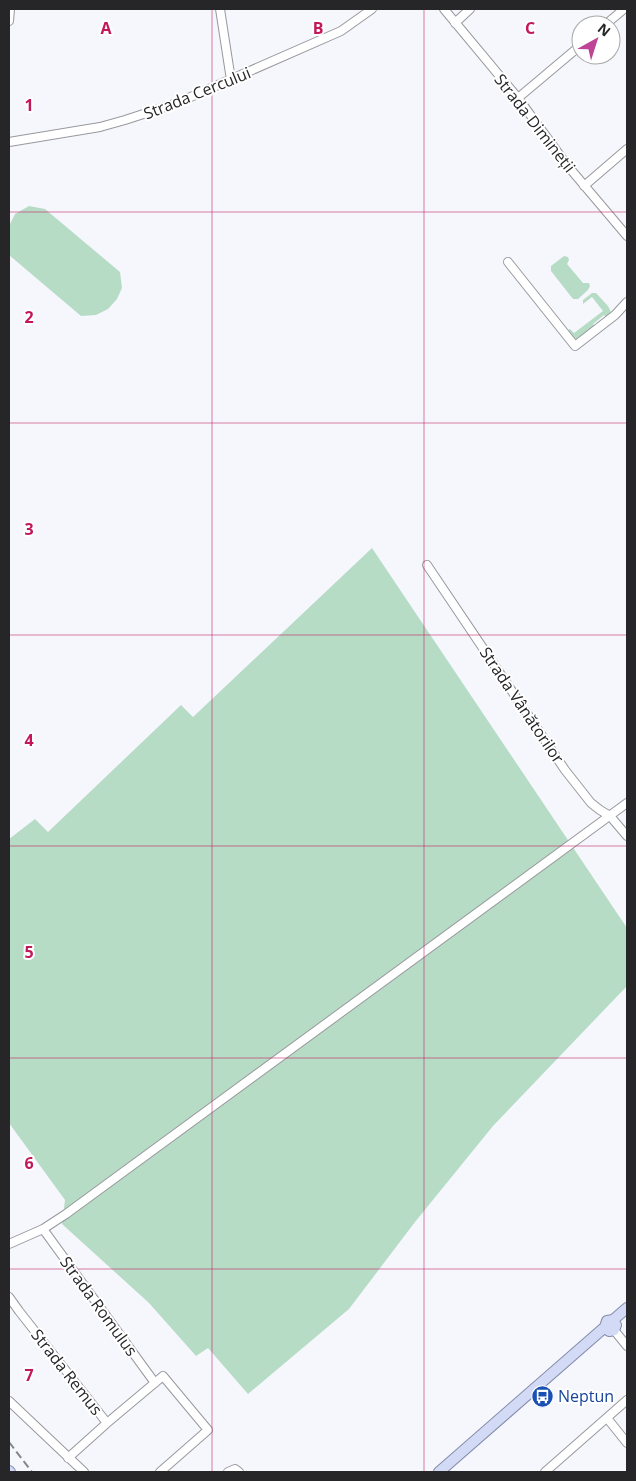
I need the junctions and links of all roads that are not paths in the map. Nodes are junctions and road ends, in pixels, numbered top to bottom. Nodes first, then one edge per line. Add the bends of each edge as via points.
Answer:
1 (10, 9) edge
2 (220, 9) edge
3 (372, 9) edge
4 (444, 9) edge
5 (470, 9) edge
6 (9, 21) edge
7 (455, 23) junction
8 (571, 53) edge
9 (231, 80) junction
10 (518, 98) junction
11 (9, 142) edge
12 (627, 149) edge
13 (584, 186) junction
14 (627, 236) edge
15 (508, 262) dead end
16 (627, 302) edge
17 (427, 565) dead end
18 (627, 803) edge
19 (610, 816) junction
20 (627, 836) edge
21 (43, 1229) junction
22 (9, 1244) edge
23 (9, 1296) edge
24 (627, 1308) edge
25 (627, 1315) edge
26 (611, 1327) junction
27 (627, 1346) edge
28 (155, 1383) junction
29 (9, 1400) edge
30 (627, 1400) edge
31 (607, 1418) junction
32 (107, 1423) junction
33 (627, 1443) edge
34 (68, 1458) junction
35 (84, 1472) edge
36 (160, 1472) edge
37 (228, 1472) edge
38 (239, 1472) edge
39 (439, 1472) edge
40 (448, 1472) edge
41 (545, 1472) edge

1 - 6 street
2 - 9 street
3 - 9 street, Strada Cercului via 341,31
4 - 7 street, Strada Dimineții
5 - 7 street
7 - 10 street, Strada Dimineții
8 - 10 street
9 - 11 street, Strada Cercului via 178,103 100,127
10 - 13 street, Strada Dimineții
12 - 13 street
13 - 14 street, Strada Dimineții
15 - 16 street via 575,346
17 - 19 street, Strada Vânătorilor via 565,770 592,803
18 - 19 street
19 - 20 street, Strada Vânătorilor
19 - 21 street
21 - 22 street
21 - 28 street, Strada Romulus
23 - 32 street, Strada Remus
24 - 26 main road
25 - 26 main road
26 - 27 street
26 - 39 main road
26 - 40 main road
28 - 32 street
28 - 36 street via 163,1376 208,1430
29 - 34 street
30 - 31 street
31 - 33 street
31 - 41 street
32 - 34 street
34 - 35 street
37 - 38 street via 234,1468

